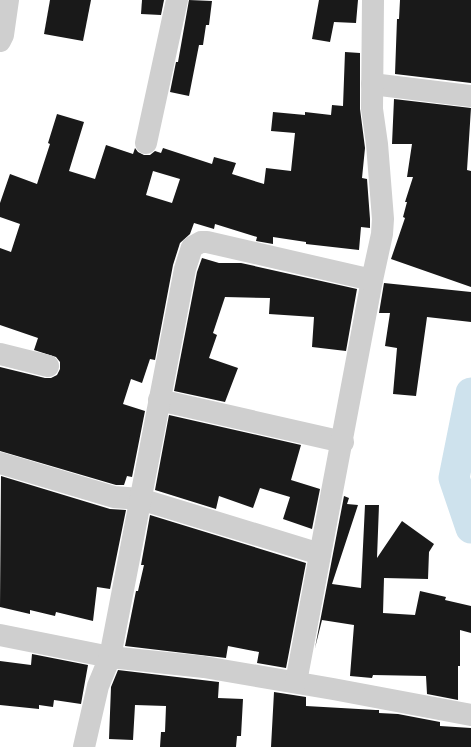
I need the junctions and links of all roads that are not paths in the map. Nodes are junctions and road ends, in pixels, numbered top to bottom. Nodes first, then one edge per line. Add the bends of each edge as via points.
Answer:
1 (8, 0) edge
2 (177, 0) edge
3 (373, 0) edge
4 (0, 41) edge
5 (372, 84) junction
6 (471, 96) edge
7 (146, 143) dead end
8 (372, 280) junction
9 (0, 354) edge
10 (48, 366) dead end
11 (159, 400) junction
12 (343, 442) junction
13 (0, 463) edge
14 (140, 499) junction
15 (320, 554) junction
16 (0, 635) edge
17 (110, 657) junction
18 (296, 682) junction
19 (471, 715) edge
20 (84, 747) edge

1 - 4 street
2 - 7 street
3 - 5 street
5 - 6 street
5 - 8 street via 383,219
8 - 11 street via 207,242 197,244 192,247 185,269
8 - 12 street
9 - 10 street
11 - 12 street
11 - 14 street
12 - 15 street
13 - 14 street via 114,498
14 - 15 street
14 - 17 street
15 - 18 street
16 - 17 street
17 - 18 street via 204,667
17 - 20 street via 98,686
18 - 19 street

